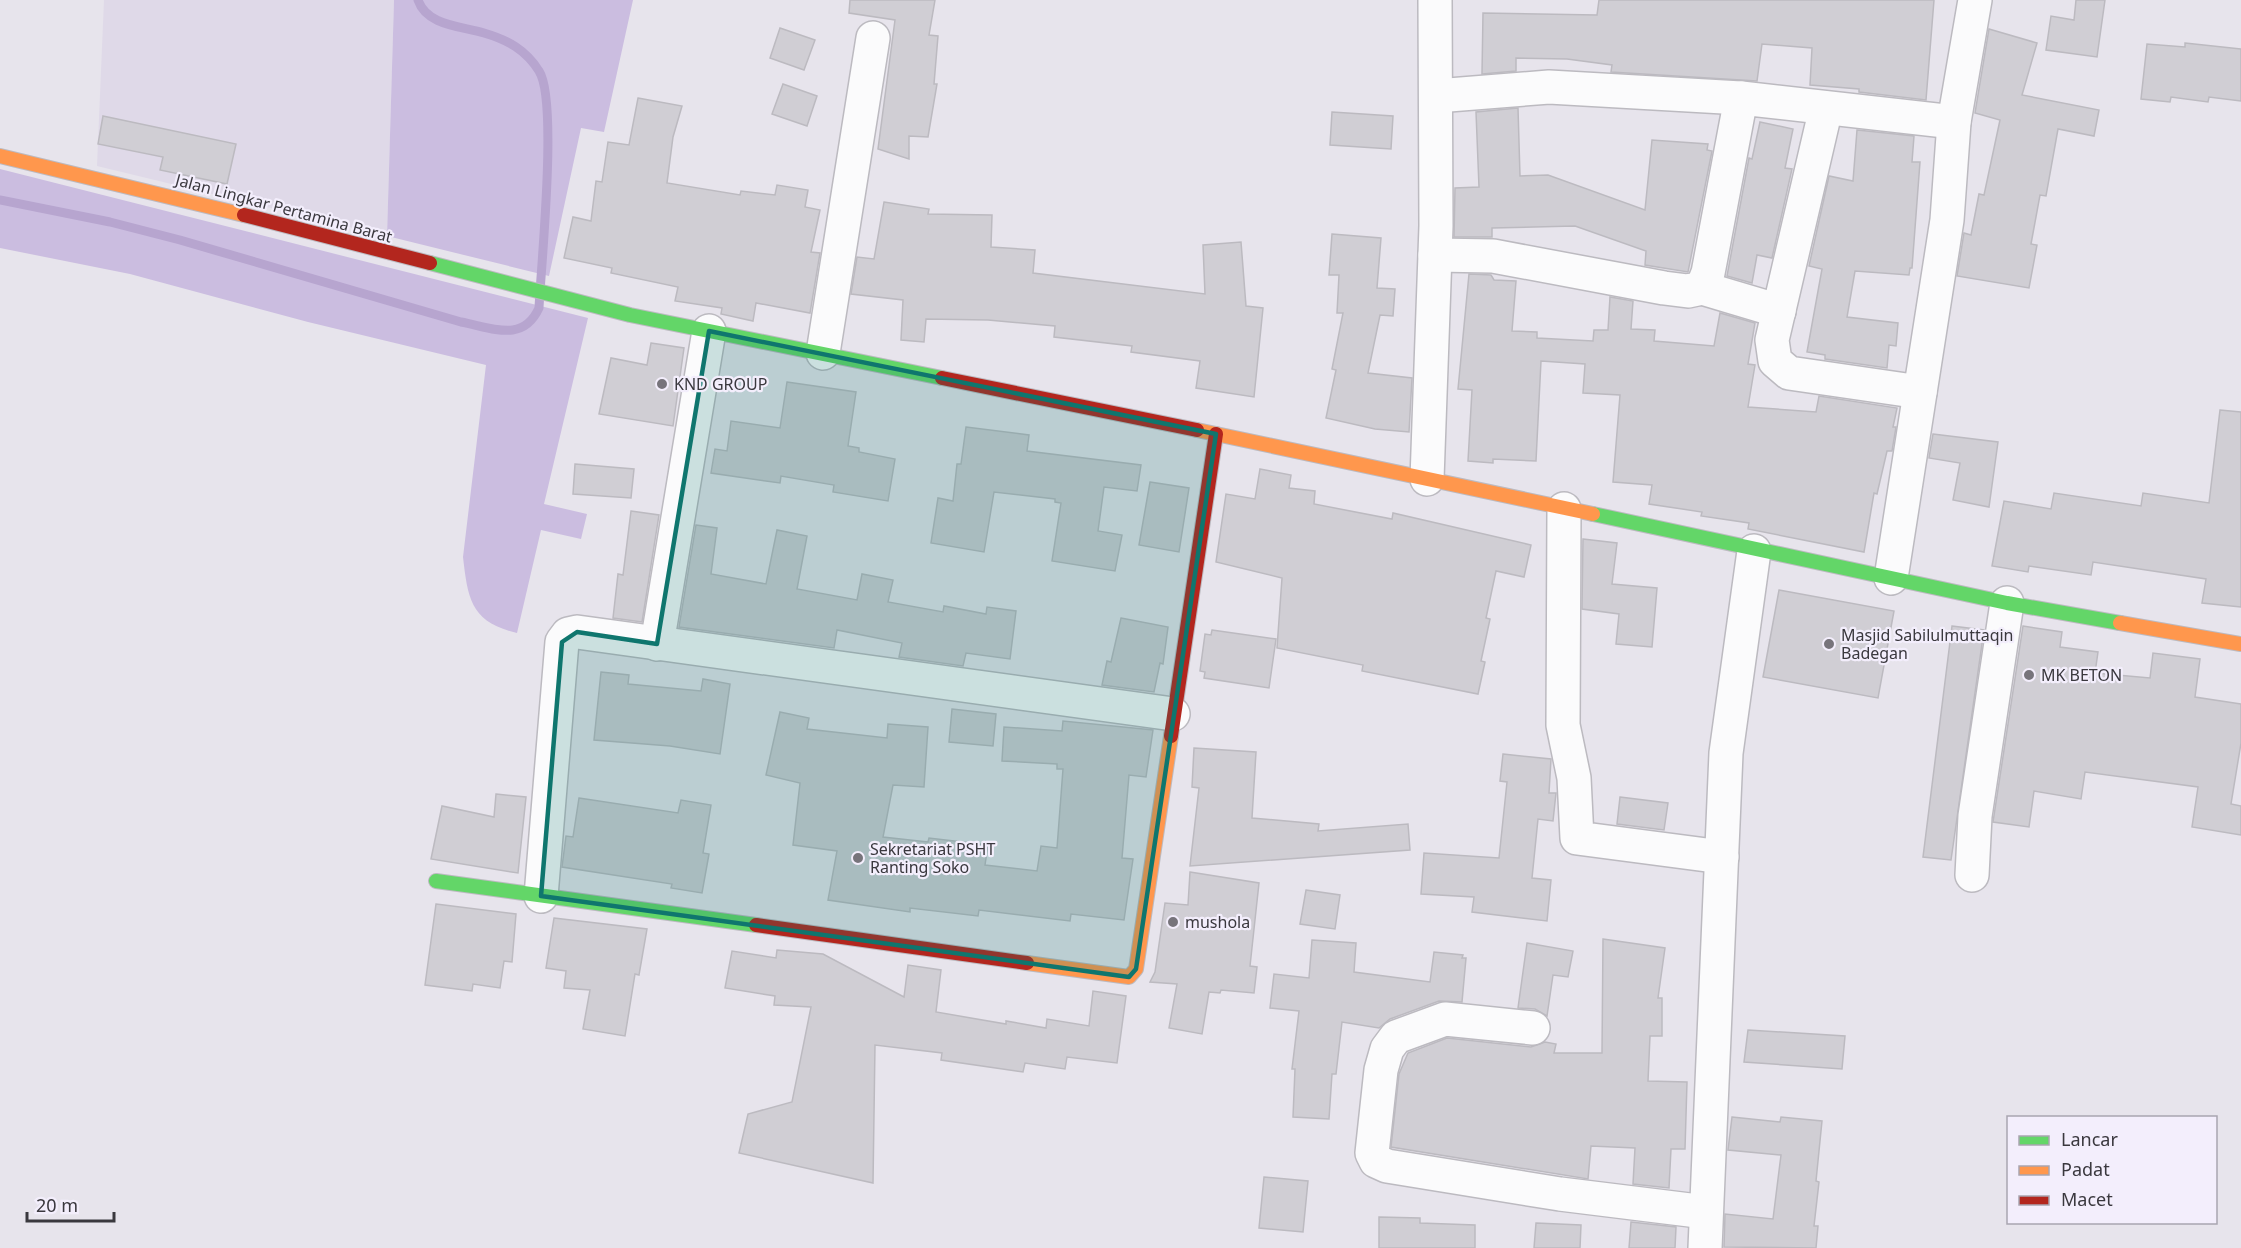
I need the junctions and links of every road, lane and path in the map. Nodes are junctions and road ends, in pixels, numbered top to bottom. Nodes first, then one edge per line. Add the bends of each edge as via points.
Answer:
1 (1435, 0) edge
2 (1975, 0) edge
3 (873, 38) dead end
4 (1436, 96) junction
5 (1741, 99) junction
6 (1826, 108) junction
7 (1954, 122) junction
8 (0, 156) edge
9 (1435, 255) junction
10 (1702, 288) junction
11 (1779, 311) junction
12 (709, 331) junction
13 (823, 353) junction
14 (1920, 392) junction
15 (1216, 434) junction
16 (1427, 479) junction
17 (1564, 509) junction
18 (1754, 550) junction
19 (1891, 578) junction
20 (2007, 603) junction
21 (657, 644) junction
22 (2241, 644) edge
23 (1173, 714) junction
24 (1722, 857) junction
25 (1972, 875) dead end
26 (436, 882) dead end
27 (541, 896) junction
28 (1533, 1028) dead end
29 (1706, 1212) junction
30 (1705, 1248) edge

1 - 4 street
2 - 7 street
3 - 13 street
4 - 5 street via 1549,87
4 - 9 street
5 - 6 street
5 - 10 street
6 - 7 street
6 - 11 street
7 - 14 street via 1947,220
8 - 12 street, Jalan Lingkar Pertamina Barat via 163,194 630,315
9 - 10 street via 1493,256 1664,288
9 - 16 street
10 - 11 street
11 - 14 street via 1772,340 1774,361 1789,373
12 - 13 street, Jalan Lingkar Pertamina Barat
12 - 21 street
13 - 15 street, Jalan Lingkar Pertamina Barat
14 - 19 street
15 - 16 street, Jalan Lingkar Pertamina Barat
15 - 23 street
16 - 17 street, Jalan Lingkar Pertamina Barat
17 - 18 street, Jalan Lingkar Pertamina Barat
17 - 24 street via 1563,725 1574,778 1575,835 1583,840
18 - 19 street, Jalan Lingkar Pertamina Barat
18 - 24 street via 1726,753
19 - 20 street, Jalan Lingkar Pertamina Barat
20 - 22 street, Jalan Lingkar Pertamina Barat
20 - 25 street via 1975,816
21 - 23 street
21 - 27 street via 578,632 568,634 562,642
23 - 27 street via 1136,969 1129,978
24 - 29 street
26 - 27 street
28 - 29 street via 1445,1018 1396,1037 1387,1049 1381,1070 1372,1153 1377,1161 1387,1166 1560,1194
29 - 30 street

